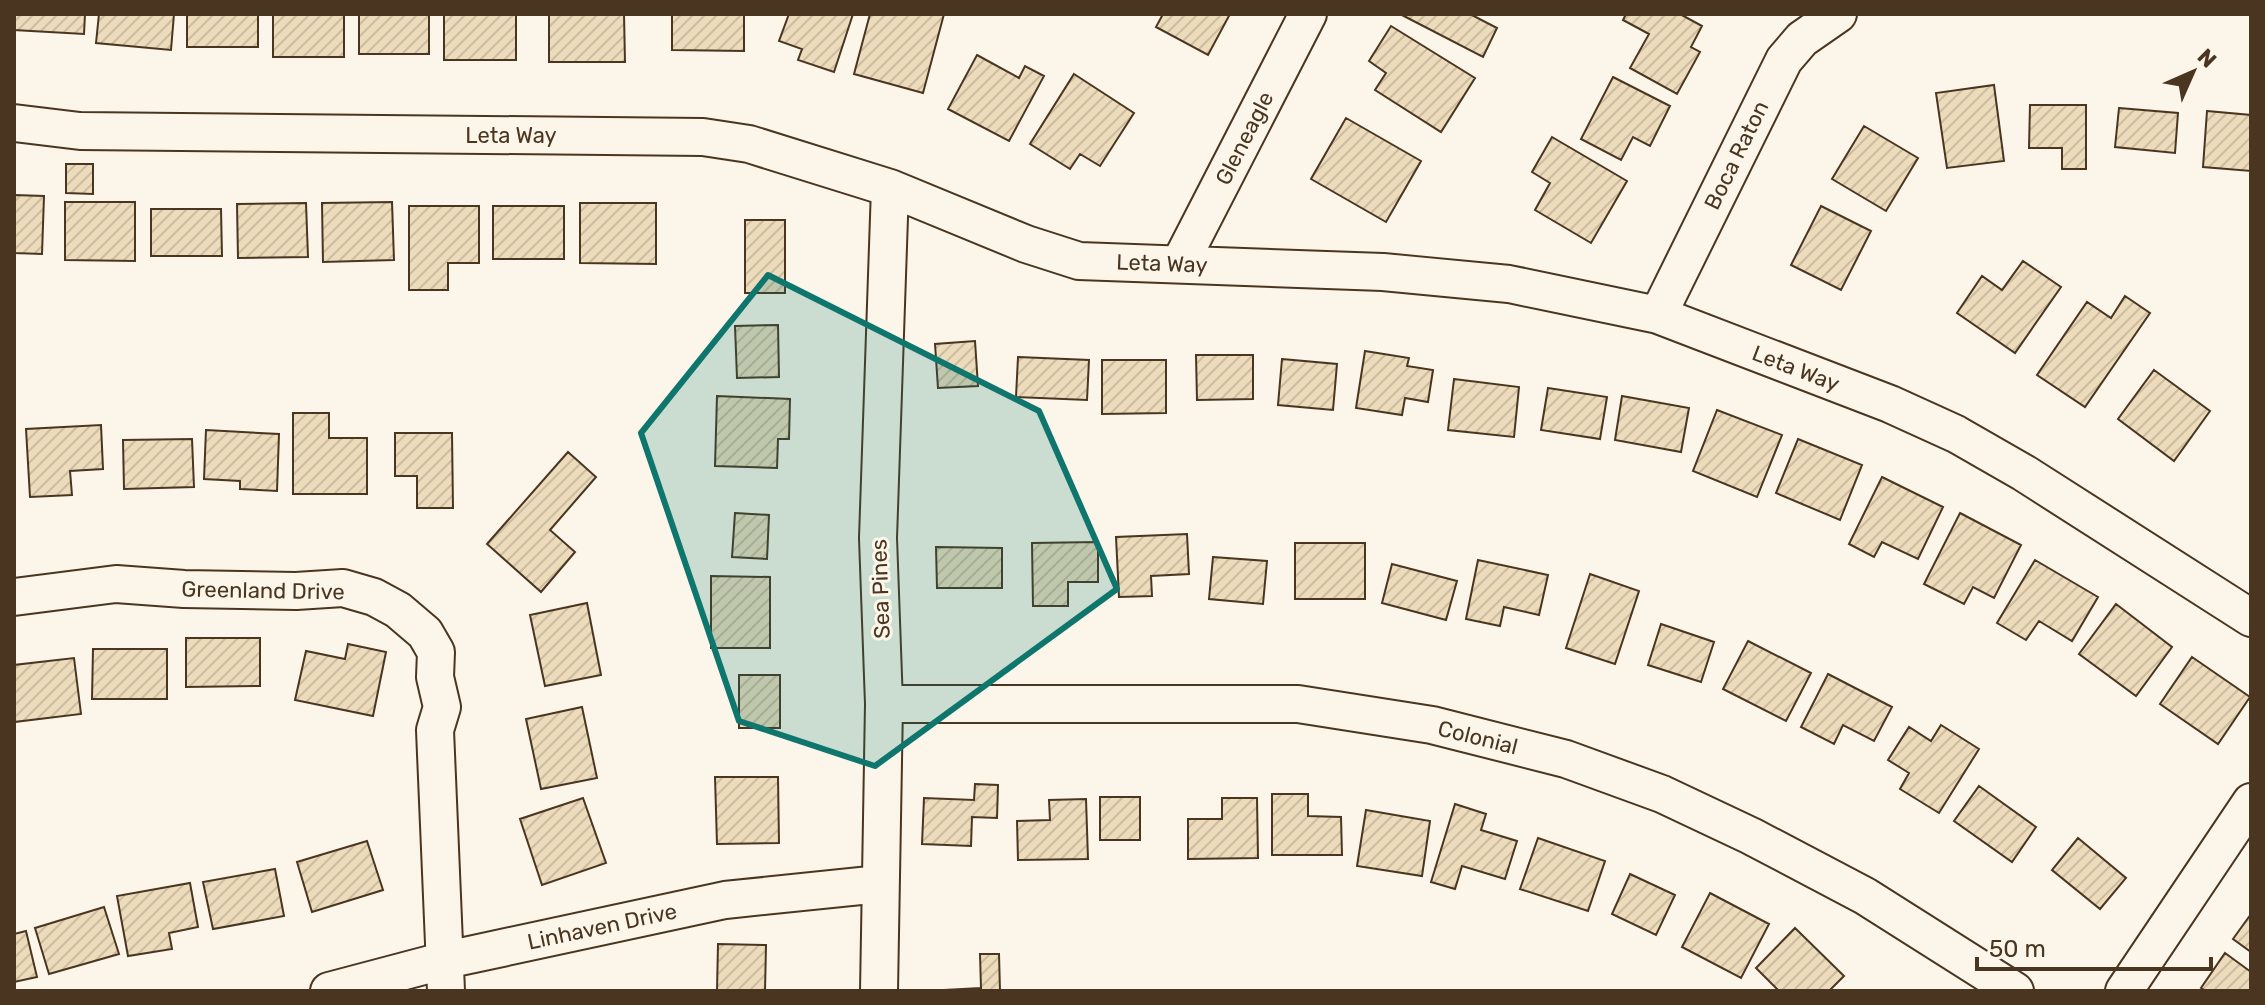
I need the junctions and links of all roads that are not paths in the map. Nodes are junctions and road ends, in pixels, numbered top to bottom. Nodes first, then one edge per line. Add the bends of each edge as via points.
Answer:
1 (1308, 14) edge
2 (1838, 14) edge
3 (14, 123) edge
4 (890, 188) junction
5 (1180, 263) junction
6 (1658, 315) junction
7 (14, 597) edge
8 (2251, 618) edge
9 (884, 704) junction
10 (2251, 802) edge
11 (880, 884) junction
12 (446, 976) edge
13 (329, 991) edge
14 (879, 991) edge
15 (2015, 991) edge
16 (2124, 991) edge

1 - 5 street, Gleneagle
2 - 6 street, Boca Raton via 1802,39 1784,60
3 - 4 street, Leta Way via 80,131 703,137 749,144
4 - 5 street, Leta Way via 1079,261
4 - 9 street, Sea Pines via 878,538
5 - 6 street, Leta Way via 1509,284
6 - 8 street, Leta Way via 1956,434
7 - 12 street, Greenland Drive via 116,584 248,591 343,588 398,610 425,633 436,652 442,707 435,730
9 - 11 street, Sea Pines
9 - 15 street, Colonial via 1298,704 1432,725 1566,759 1662,794 1751,836 1865,896
10 - 16 street
11 - 12 street, Linhaven Drive via 725,900
11 - 14 street, Sea Pines
12 - 13 street, Linhaven Drive

